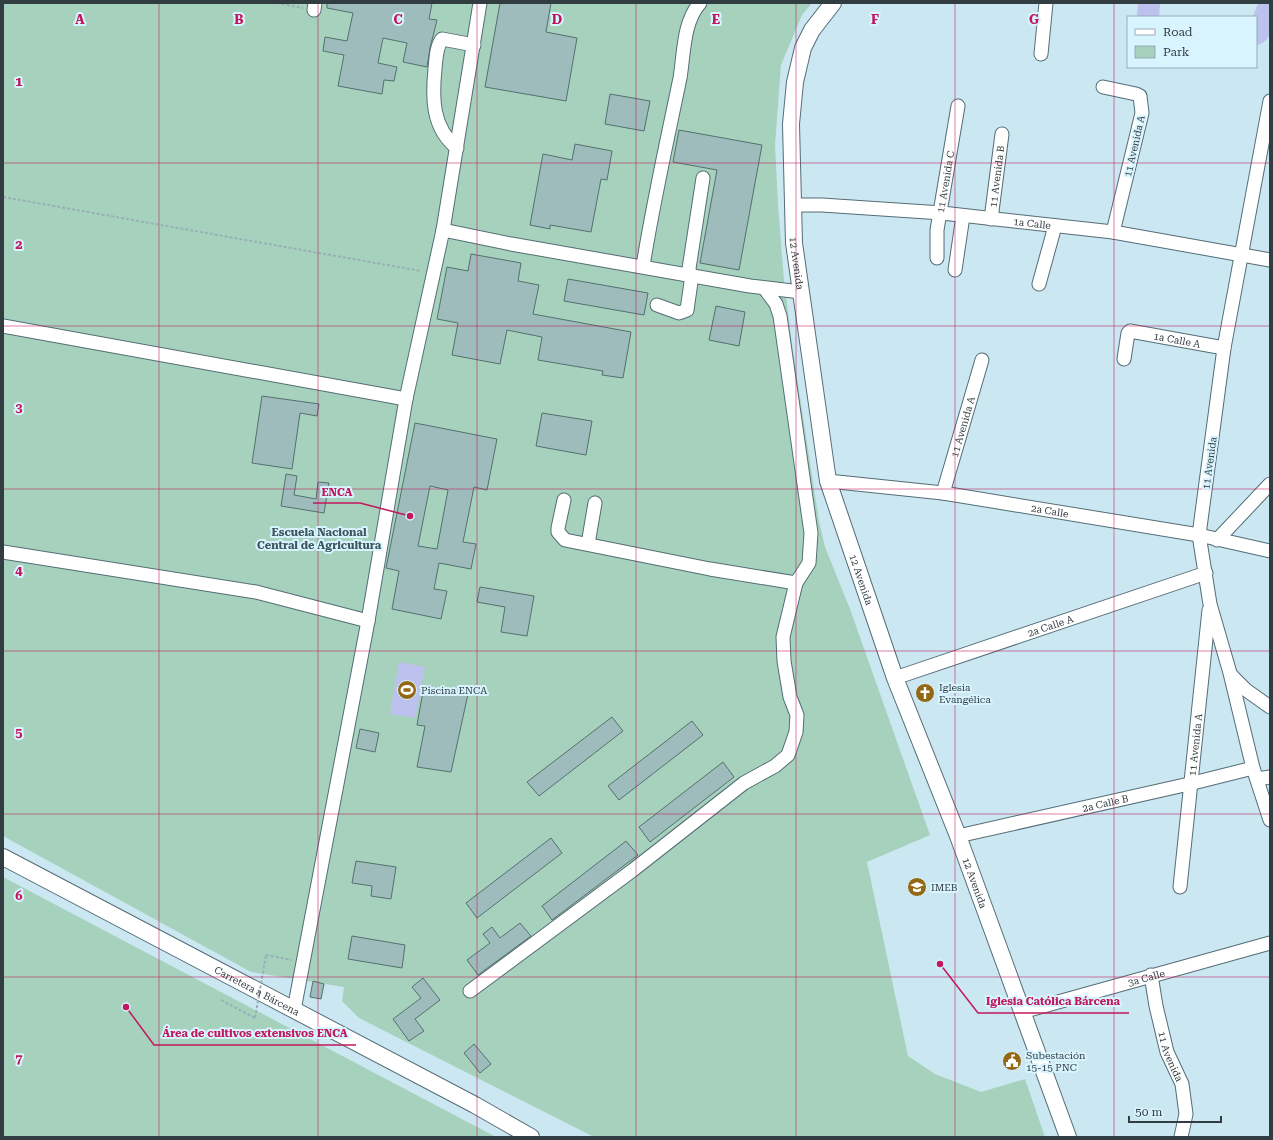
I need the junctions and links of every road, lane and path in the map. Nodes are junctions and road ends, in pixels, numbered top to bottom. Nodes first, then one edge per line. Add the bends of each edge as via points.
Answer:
1 (277, 3) edge
2 (480, 3) edge
3 (700, 3) edge
4 (833, 3) edge
5 (1046, 3) edge
6 (314, 7) edge
7 (474, 45) junction
8 (1041, 54) dead end
9 (1103, 88) dead end
10 (1270, 101) edge
11 (958, 106) dead end
12 (1002, 134) dead end
13 (457, 148) junction
14 (703, 178) dead end
15 (3, 197) edge
16 (792, 205) junction
17 (942, 213) junction
18 (963, 216) junction
19 (991, 219) junction
20 (1055, 226) junction
21 (443, 230) junction
22 (1113, 232) junction
23 (1242, 255) junction
24 (937, 258) dead end
25 (1270, 260) edge
26 (643, 266) junction
27 (955, 270) dead end
28 (434, 273) junction
29 (690, 275) junction
30 (1039, 284) dead end
31 (765, 289) junction
32 (801, 292) junction
33 (657, 305) dead end
34 (3, 326) edge
35 (1224, 348) junction
36 (1124, 358) dead end
37 (982, 360) dead end
38 (406, 399) junction
39 (828, 481) junction
40 (1270, 484) edge
41 (943, 493) junction
42 (564, 500) dead end
43 (595, 503) dead end
44 (1199, 535) junction
45 (1217, 540) junction
46 (588, 544) junction
47 (1270, 550) edge
48 (3, 552) edge
49 (1206, 573) junction
50 (796, 583) junction
51 (1210, 604) junction
52 (368, 621) junction
53 (1230, 673) junction
54 (895, 678) junction
55 (1270, 707) edge
56 (1255, 773) junction
57 (1270, 777) edge
58 (1189, 784) junction
59 (1270, 820) edge
60 (958, 836) junction
61 (3, 857) edge
62 (1180, 887) dead end
63 (1270, 942) edge
64 (303, 962) junction
65 (1151, 975) junction
66 (470, 991) dead end
67 (221, 1000) dead end
68 (294, 1010) junction
69 (1022, 1012) junction
70 (531, 1137) edge
71 (1068, 1137) edge
72 (1182, 1137) edge

1 - 6 path
2 - 7 street
3 - 26 street via 694,10 689,24
4 - 16 main road, 12 Avenida via 812,30 803,48 795,82 791,124
5 - 8 street
7 - 13 street
7 - 13 street via 442,39 436,54 434,112 448,141
9 - 22 street, 11 Avenida A via 1140,96 1142,113
10 - 23 street, 11 Avenida
11 - 17 street, 11 Avenida C
12 - 19 street, 11 Avenida B
13 - 21 street
14 - 29 street
15 - 28 path
16 - 17 street, 1a Calle
16 - 32 main road, 12 Avenida
17 - 18 street, 1a Calle
17 - 24 street, 11 Avenida C via 937,230
18 - 19 street, 1a Calle
18 - 27 street
19 - 20 street, 1a Calle
20 - 22 street, 1a Calle
20 - 30 street
21 - 26 street
21 - 28 street
22 - 23 street, 1a Calle
23 - 25 street, 1a Calle
23 - 35 street, 11 Avenida
26 - 29 street
28 - 38 street
29 - 31 street
29 - 33 street via 687,310 679,313
31 - 32 street
31 - 50 street via 776,304 780,316 811,533 809,563
32 - 39 main road, 12 Avenida
34 - 38 street
35 - 36 street, 1a Calle A via 1130,331
35 - 44 street, 11 Avenida
37 - 41 street, 11 Avenida A
38 - 52 street
39 - 41 street, 2a Calle
39 - 54 main road, 12 Avenida
40 - 45 street
41 - 44 street, 2a Calle
42 - 46 street via 558,532 565,540
43 - 46 street
44 - 45 street, 2a Calle
44 - 49 street, 11 Avenida
45 - 47 street, 2a Calle
46 - 50 street via 710,569
48 - 52 street via 256,592
49 - 51 street, 11 Avenida
49 - 54 street, 2a Calle A
50 - 66 street via 783,637 790,696 797,715 796,732 788,754 775,766 744,784
51 - 53 street, 11 Avenida
51 - 58 street, 11 Avenida A
52 - 64 street
53 - 55 street via 1246,690
53 - 56 street, 11 Avenida
54 - 60 main road, 12 Avenida
56 - 57 street, 2a Calle B
56 - 58 street, 2a Calle B
56 - 59 street, 11 Avenida
58 - 60 street, 2a Calle B
58 - 62 street, 11 Avenida A
60 - 69 main road, 12 Avenida
61 - 68 main road, Carretera a Bárcena
63 - 65 street, 3a Calle
64 - 67 path, bridge via 266,955 255,1018
64 - 68 street
65 - 69 street, 3a Calle
65 - 72 street, 11 Avenida via 1167,1052 1182,1084 1186,1114
68 - 70 main road, Carretera a Bárcena
69 - 71 main road, 12 Avenida

